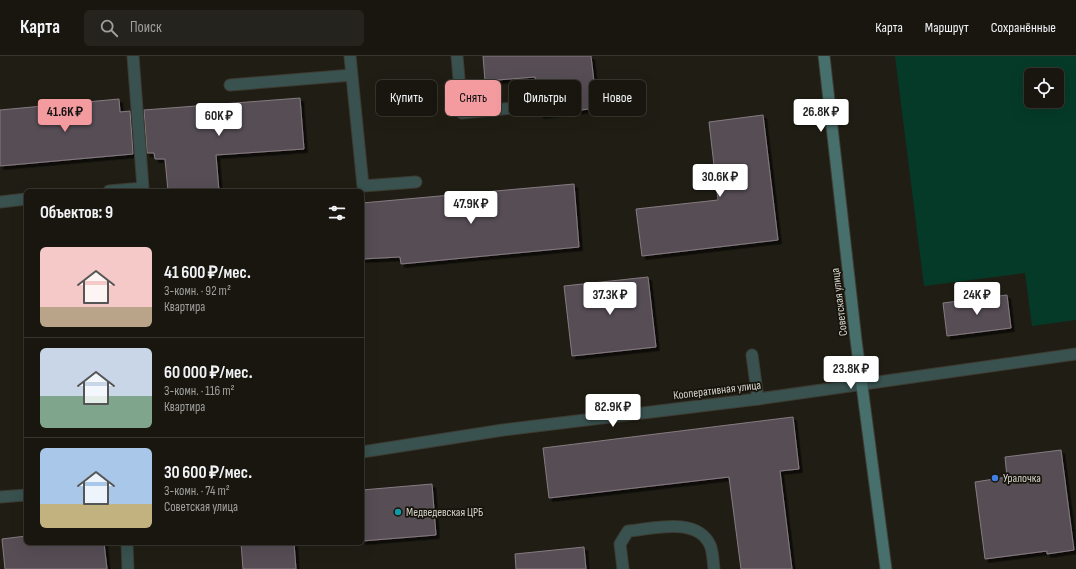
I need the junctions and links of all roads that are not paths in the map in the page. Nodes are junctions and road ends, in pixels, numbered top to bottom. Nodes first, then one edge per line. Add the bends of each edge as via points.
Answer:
1 (133, 56) edge
2 (350, 56) edge
3 (457, 56) edge
4 (824, 56) edge
5 (352, 75) junction
6 (230, 85) dead end
7 (509, 108) edge
8 (416, 182) dead end
9 (132, 189) edge
10 (24, 200) edge
11 (0, 202) edge
12 (1076, 354) edge
13 (752, 355) dead end
14 (862, 384) junction
15 (758, 399) junction
16 (364, 452) edge
17 (24, 495) edge
18 (0, 497) edge
19 (127, 545) edge
20 (128, 569) edge
21 (623, 569) edge
22 (714, 569) edge
23 (886, 569) edge

1 - 9 street via 143,188
2 - 5 street
3 - 7 street via 462,113
4 - 14 main road, Советская улица
5 - 6 street
5 - 8 street via 362,186
10 - 11 street
12 - 14 street, Кооперативная улица
13 - 15 street
14 - 15 street, Кооперативная улица
14 - 23 main road, Советская улица
15 - 16 street, Кооперативная улица via 503,430
17 - 18 street
19 - 20 street
21 - 22 street via 620,544 628,531 681,526 701,532 710,545

